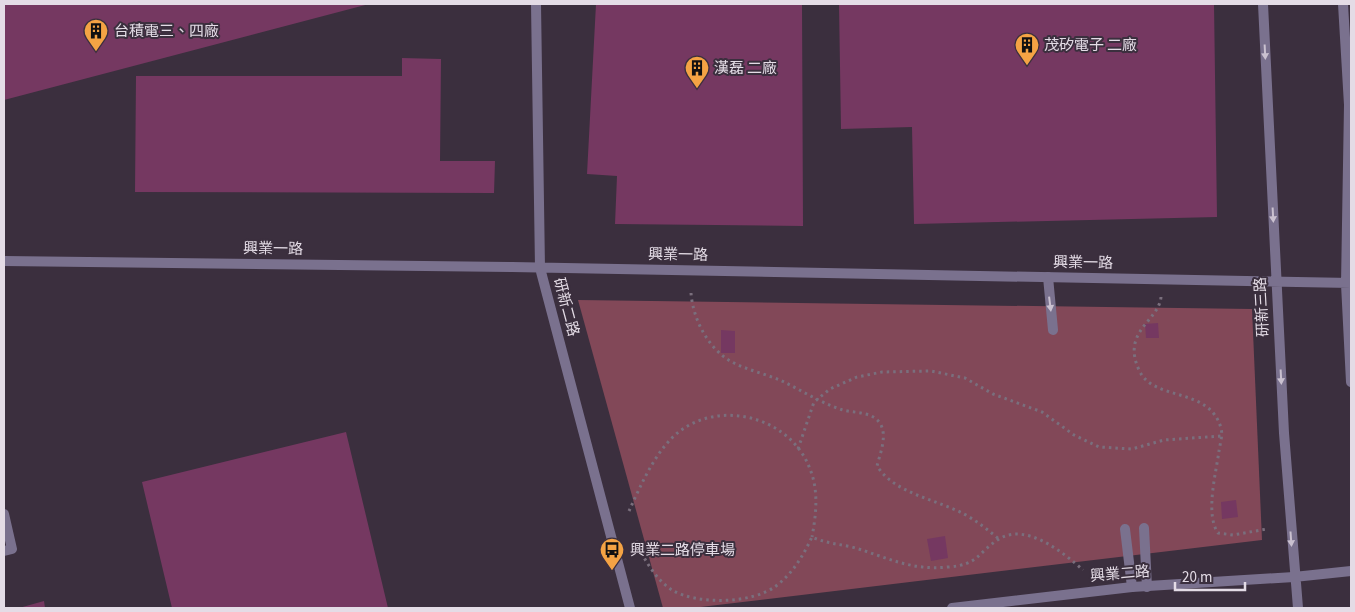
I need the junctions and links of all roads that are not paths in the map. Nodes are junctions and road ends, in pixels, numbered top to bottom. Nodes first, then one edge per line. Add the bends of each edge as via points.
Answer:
1 (536, 4) edge
2 (1263, 4) edge
3 (1343, 4) edge
4 (4, 261) edge
5 (540, 268) junction
6 (1048, 277) junction
7 (1276, 282) junction
8 (1349, 284) edge
9 (1053, 330) dead end
10 (1351, 382) edge
11 (4, 514) edge
12 (1144, 528) dead end
13 (1125, 529) dead end
14 (4, 551) edge
15 (1351, 571) edge
16 (1294, 577) junction
17 (1148, 587) junction
18 (1132, 588) junction
19 (630, 608) edge
20 (952, 608) edge
21 (1298, 608) edge

1 - 5 street, 研新二路
2 -> 7 street, 研新三路
3 - 8 street via 1349,105
4 - 5 street, 興業一路
5 - 6 street, 興業一路
5 - 19 street, 研新二路
6 - 7 street, 興業一路
6 -> 9 street
7 - 8 street, 興業一路
7 -> 16 street, 研新三路
8 - 10 street
11 - 14 street via 12,548
12 - 17 street
13 - 18 street
15 - 16 street, 興業二路
16 - 17 street, 興業二路
16 - 21 street, 研新三路
17 - 18 street, 興業二路
18 - 20 street, 興業二路

